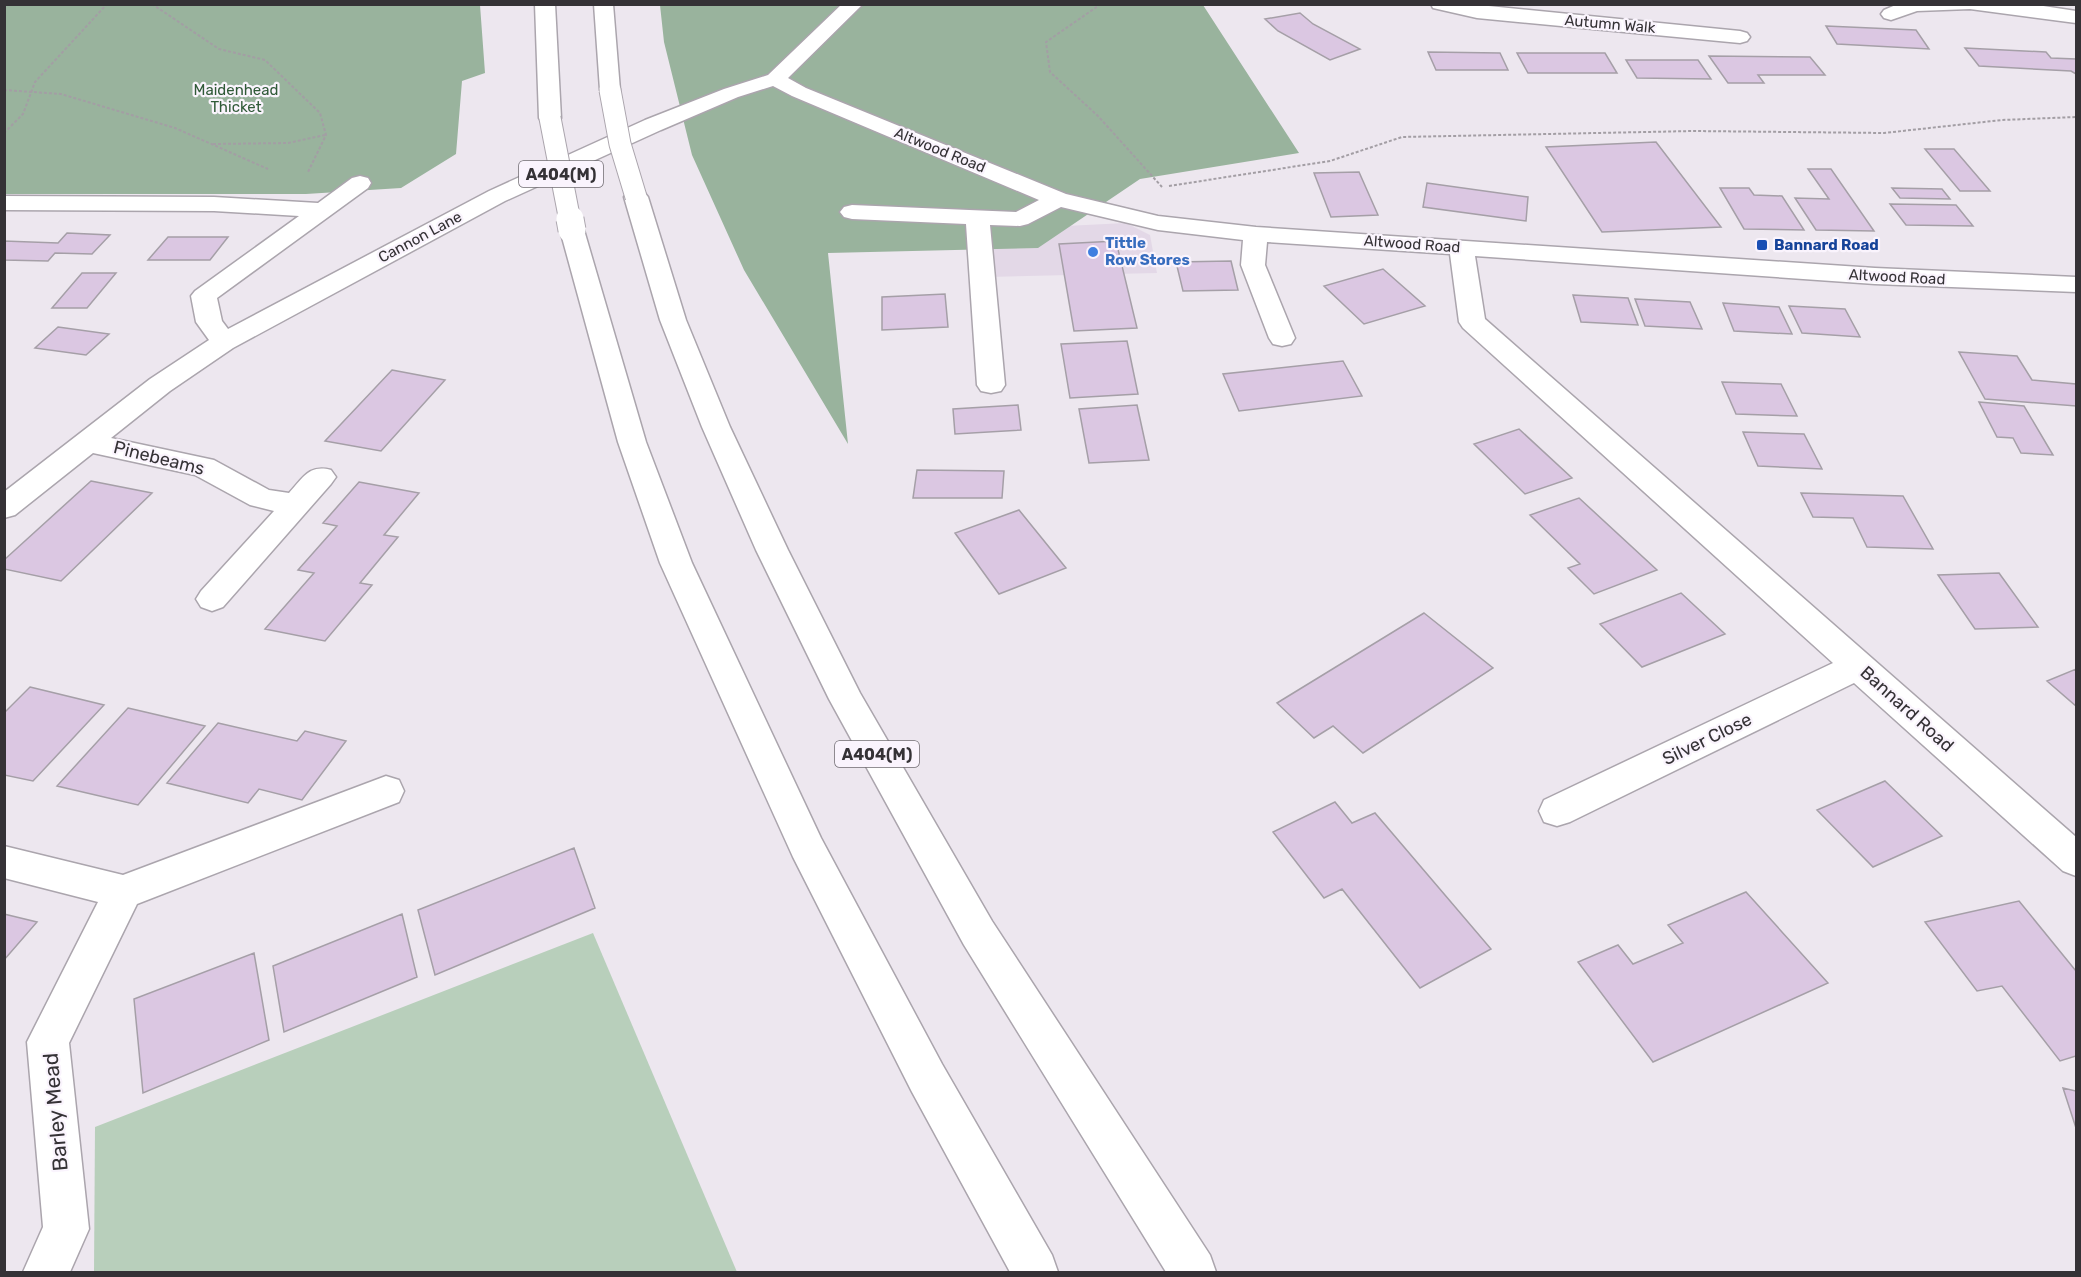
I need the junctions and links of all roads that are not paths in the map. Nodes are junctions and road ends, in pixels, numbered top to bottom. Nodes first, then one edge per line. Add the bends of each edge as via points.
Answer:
1 (545, 4) edge
2 (603, 4) edge
3 (854, 4) edge
4 (1440, 4) edge
5 (1966, 4) edge
6 (1974, 4) edge
7 (1891, 14) dead end
8 (2076, 17) edge
9 (1740, 37) dead end
10 (775, 80) junction
11 (360, 183) dead end
12 (1058, 199) junction
13 (4, 203) edge
14 (324, 210) junction
15 (852, 212) dead end
16 (977, 218) junction
17 (1256, 234) junction
18 (1461, 247) junction
19 (2076, 284) edge
20 (1282, 338) dead end
21 (224, 342) junction
22 (991, 385) dead end
23 (87, 442) junction
24 (321, 477) dead end
25 (296, 505) junction
26 (4, 508) edge
27 (212, 599) dead end
28 (1858, 666) junction
29 (386, 791) dead end
30 (1557, 811) dead end
31 (2076, 860) edge
32 (4, 862) edge
33 (123, 892) junction
34 (46, 1272) edge
35 (1035, 1272) edge
36 (1193, 1272) edge

1 - 35 main road, A404(M), bridge via 550,118 572,230 632,442 676,563 806,846 927,1078
2 - 36 main road, A404(M), bridge via 610,90 621,144 673,320 772,550 846,699 978,933
3 - 10 main road, Cannon Lane
4 - 9 main road, Autumn Walk via 1477,12
5 - 7 main road via 1914,5
6 - 8 main road
10 - 12 main road, Altwood Road
10 - 21 main road, Cannon Lane via 731,93 653,125 497,196
11 - 14 main road
12 - 16 main road via 1020,219
12 - 17 main road, Altwood Road via 1158,223
13 - 14 main road via 214,204
14 - 21 main road via 204,296 209,322
15 - 16 main road
16 - 22 main road
17 - 18 main road, Altwood Road
17 - 20 main road via 1253,265
18 - 19 main road, Altwood Road via 1875,276
18 - 28 main road, Bannard Road via 1472,322
21 - 23 main road, Cannon Lane via 160,385
23 - 25 main road, Pinebeams via 204,467 261,498
23 - 26 main road, Cannon Lane
24 - 25 main road
25 - 27 main road
28 - 30 main road, Silver Close
28 - 31 main road, Bannard Road
29 - 33 main road
32 - 33 main road
33 - 34 main road, Barley Mead via 48,1042 66,1229

